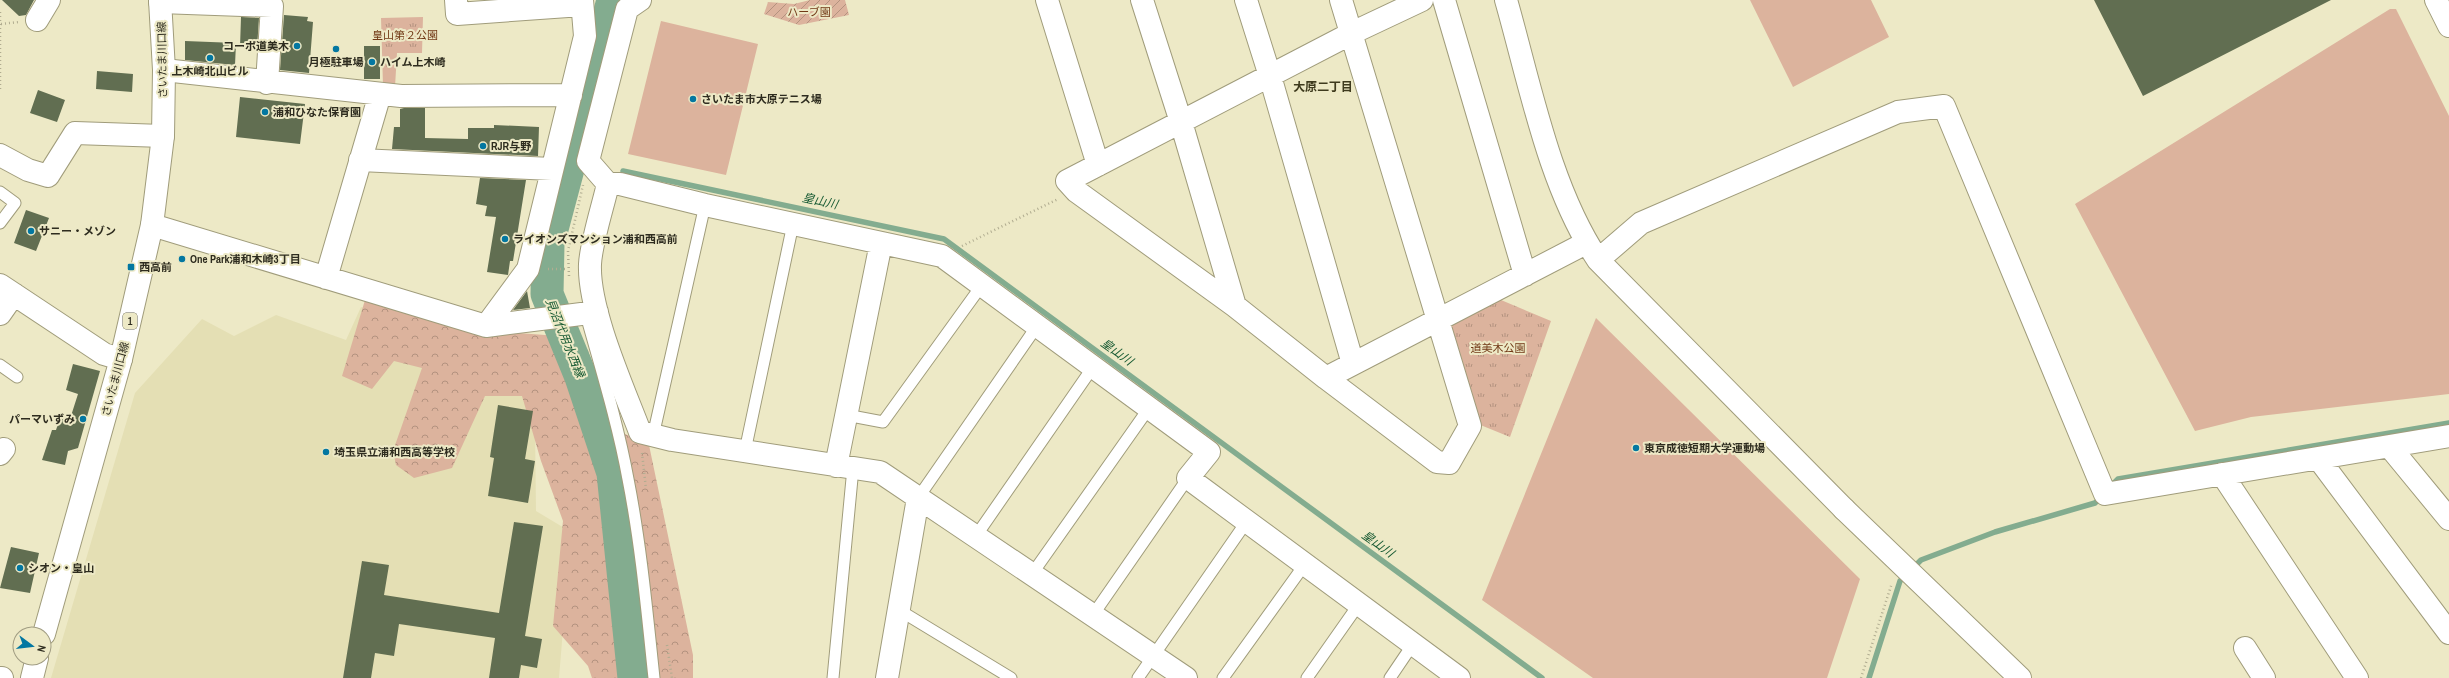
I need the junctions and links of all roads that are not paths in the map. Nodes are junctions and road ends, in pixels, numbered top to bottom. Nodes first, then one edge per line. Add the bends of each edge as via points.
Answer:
1 (49, 0) edge
2 (456, 0) edge
3 (640, 0) edge
4 (1047, 0) edge
5 (1142, 0) edge
6 (1246, 0) edge
7 (1341, 0) edge
8 (1422, 0) edge
9 (1444, 0) edge
10 (1506, 0) edge
11 (2436, 0) edge
12 (160, 1) edge
13 (582, 3) edge
14 (37, 20) dead end
15 (2449, 26) edge
16 (1352, 33) junction
17 (164, 70) junction
18 (1270, 76) junction
19 (267, 83) junction
20 (380, 94) junction
21 (571, 95) junction
22 (1181, 122) junction
23 (163, 136) junction
24 (0, 155) edge
25 (360, 160) junction
26 (1098, 165) junction
27 (552, 169) junction
28 (608, 184) junction
29 (0, 192) edge
30 (705, 205) junction
31 (0, 223) edge
32 (793, 224) junction
33 (152, 225) junction
34 (881, 243) junction
35 (1592, 252) junction
36 (1525, 275) junction
37 (326, 278) junction
38 (982, 285) junction
39 (7, 290) edge
40 (1235, 306) junction
41 (0, 314) edge
42 (587, 314) junction
43 (1438, 320) junction
44 (486, 326) junction
45 (1037, 326) junction
46 (121, 359) junction
47 (1353, 364) junction
48 (0, 365) edge
49 (1093, 367) junction
50 (17, 377) dead end
51 (1326, 378) junction
52 (1149, 408) junction
53 (846, 415) junction
54 (653, 436) junction
55 (2449, 436) edge
56 (2389, 446) junction
57 (744, 451) junction
58 (2318, 458) junction
59 (844, 467) junction
60 (2222, 474) junction
61 (1188, 478) junction
62 (918, 498) junction
63 (2449, 519) edge
64 (1247, 522) junction
65 (976, 536) junction
66 (1305, 564) junction
67 (1032, 574) junction
68 (1360, 604) junction
69 (899, 610) junction
70 (1093, 616) junction
71 (46, 626) edge
72 (2449, 633) edge
73 (1413, 644) junction
74 (2245, 648) dead end
75 (1153, 656) junction
76 (35, 666) edge
77 (32, 678) edge
78 (654, 678) edge
79 (833, 678) edge
80 (887, 678) edge
81 (1011, 678) edge
82 (1138, 678) edge
83 (1186, 678) edge
84 (1223, 678) edge
85 (1307, 678) edge
86 (1390, 678) edge
87 (1459, 678) edge
88 (2020, 678) edge
89 (2264, 678) edge
90 (2357, 678) edge

1 - 14 street
2 - 13 street via 457,14
3 - 28 street via 627,9 588,161
4 - 26 street
5 - 22 street
6 - 18 street
7 - 16 street
8 - 16 street
9 - 36 street
10 - 35 street via 1549,154 1573,218
11 - 15 street
12 - 17 street, さいたま川口線 / 1
12 - 19 street via 272,6
13 - 21 street via 585,36
16 - 18 street
16 - 43 street
17 - 19 street
17 - 23 street, さいたま川口線 / 1
18 - 22 street
18 - 47 street
19 - 20 street
20 - 21 street
20 - 25 street
21 - 27 street
22 - 26 street
22 - 40 street
23 - 24 street via 75,133 48,176 28,170
23 - 33 street, さいたま川口線 / 1
25 - 27 street
25 - 37 street
26 - 40 street via 1067,181 1076,191
27 - 44 street via 528,268
28 - 30 street via 620,184
28 - 42 street via 590,263
29 - 31 lane via 15,203
30 - 32 street
30 - 54 lane
32 - 34 street
32 - 57 lane
33 - 37 street
33 - 46 street, さいたま川口線 / 1
34 - 38 street via 942,256
34 - 53 street
35 - 36 street
35 - 60 street via 1641,223 1898,112 1944,106 2105,494
35 - 88 street via 1844,508
36 - 43 street
37 - 44 street
38 - 45 street
38 - 53 lane via 883,422
39 - 41 street
39 - 46 street via 104,354
40 - 51 street
42 - 44 street
42 - 54 street via 640,432
42 - 78 lane via 628,479 638,537
43 - 47 street
43 - 51 street via 1470,426 1449,463 1437,462
45 - 49 street
45 - 62 lane
46 - 71 street, さいたま川口線 / 1
47 - 51 street
48 - 50 lane
49 - 52 street
49 - 65 lane
52 - 61 street via 1210,452
52 - 67 lane
53 - 59 street
54 - 57 street
55 - 56 street
56 - 58 street
56 - 63 street
57 - 59 street
58 - 60 street
58 - 72 street
59 - 62 street via 880,472
59 - 79 lane
60 - 90 street
61 - 64 street
61 - 70 lane
62 - 65 street
62 - 69 street
64 - 66 street
64 - 75 lane
65 - 67 street
66 - 68 street
66 - 84 lane
67 - 70 street
68 - 73 street
68 - 85 lane
69 - 80 street
69 - 81 lane
70 - 75 street
73 - 86 lane
73 - 87 street
74 - 89 street
75 - 82 lane
75 - 83 street
76 - 77 street

